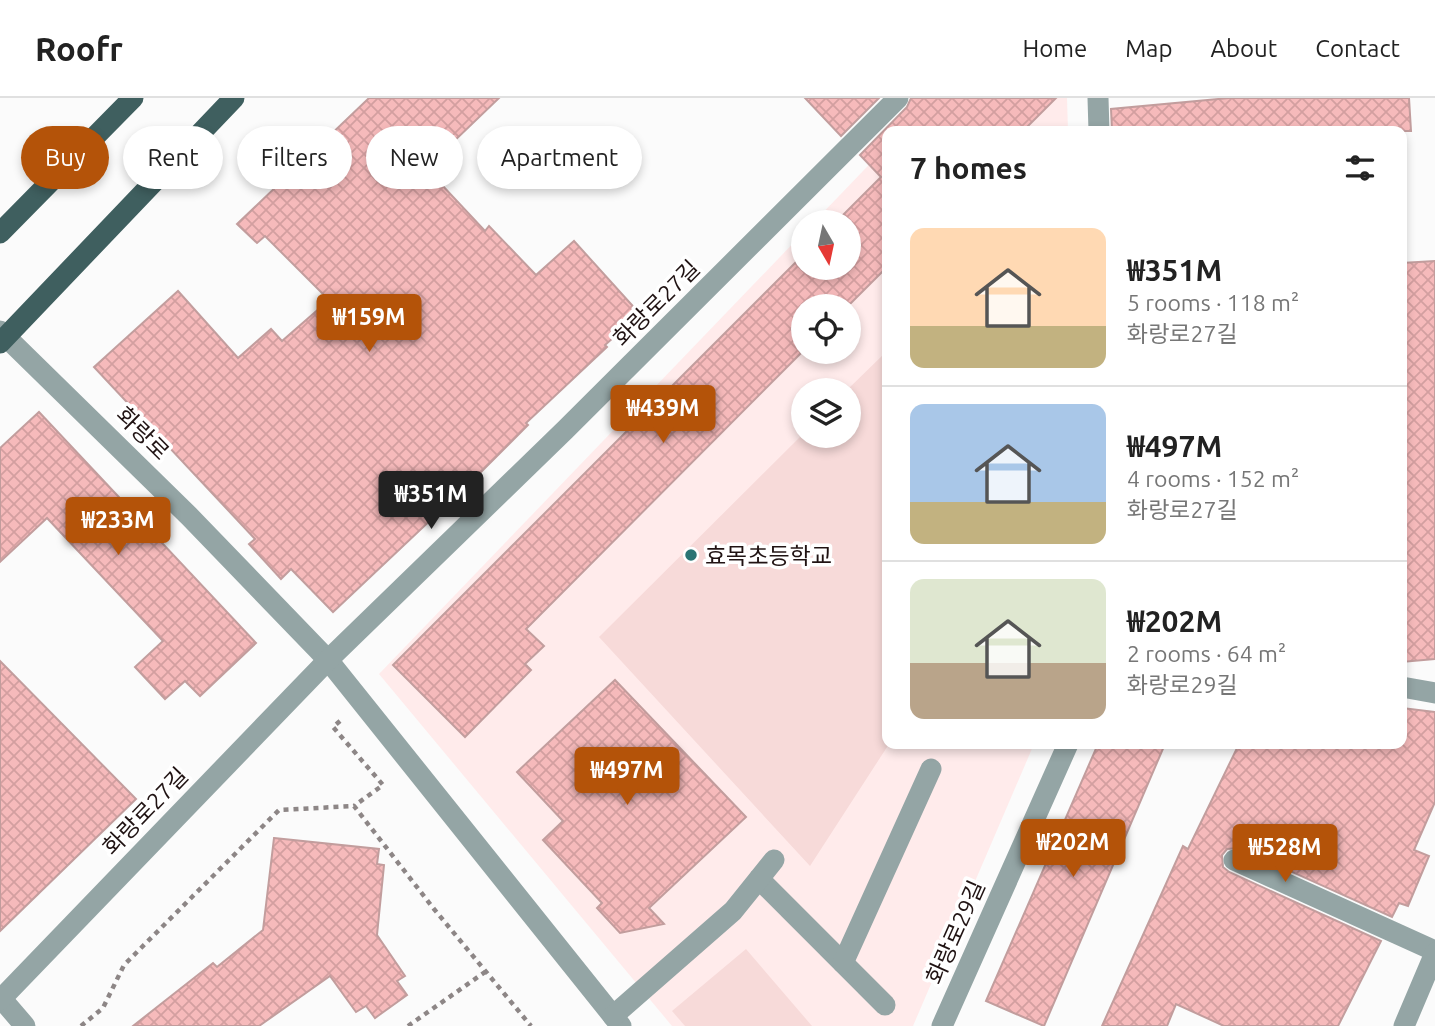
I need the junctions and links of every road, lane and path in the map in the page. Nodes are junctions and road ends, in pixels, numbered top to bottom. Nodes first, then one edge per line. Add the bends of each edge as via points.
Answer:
1 (133, 98) edge
2 (234, 98) edge
3 (898, 98) edge
4 (1098, 98) edge
5 (1099, 126) edge
6 (0, 233) edge
7 (2, 337) edge
8 (328, 660) junction
9 (1407, 688) edge
10 (1435, 693) edge
11 (363, 704) junction
12 (1066, 749) edge
13 (931, 769) dead end
14 (354, 806) junction
15 (774, 860) dead end
16 (1234, 860) dead end
17 (759, 879) junction
18 (1435, 952) edge
19 (843, 963) junction
20 (485, 972) junction
21 (1, 999) edge
22 (885, 1006) dead end
23 (617, 1021) edge
24 (25, 1026) edge
25 (81, 1026) edge
26 (408, 1026) edge
27 (530, 1026) edge
28 (942, 1026) edge
29 (1404, 1026) edge

1 - 6 main road
2 - 7 main road, 화랑로
3 - 8 street, 화랑로27길
4 - 5 street
7 - 8 street, 화랑로 via 189,516
8 - 11 street
8 - 21 street, 화랑로27길
9 - 10 street
11 - 14 path via 333,727 383,785
11 - 23 street
12 - 28 street, 화랑로29길
13 - 19 street
14 - 20 path
14 - 25 path via 279,810 124,965 103,1008
15 - 17 street
16 - 18 street
17 - 19 street
17 - 23 street via 733,911
18 - 29 street
19 - 22 street
20 - 26 path
20 - 27 path
21 - 24 street

